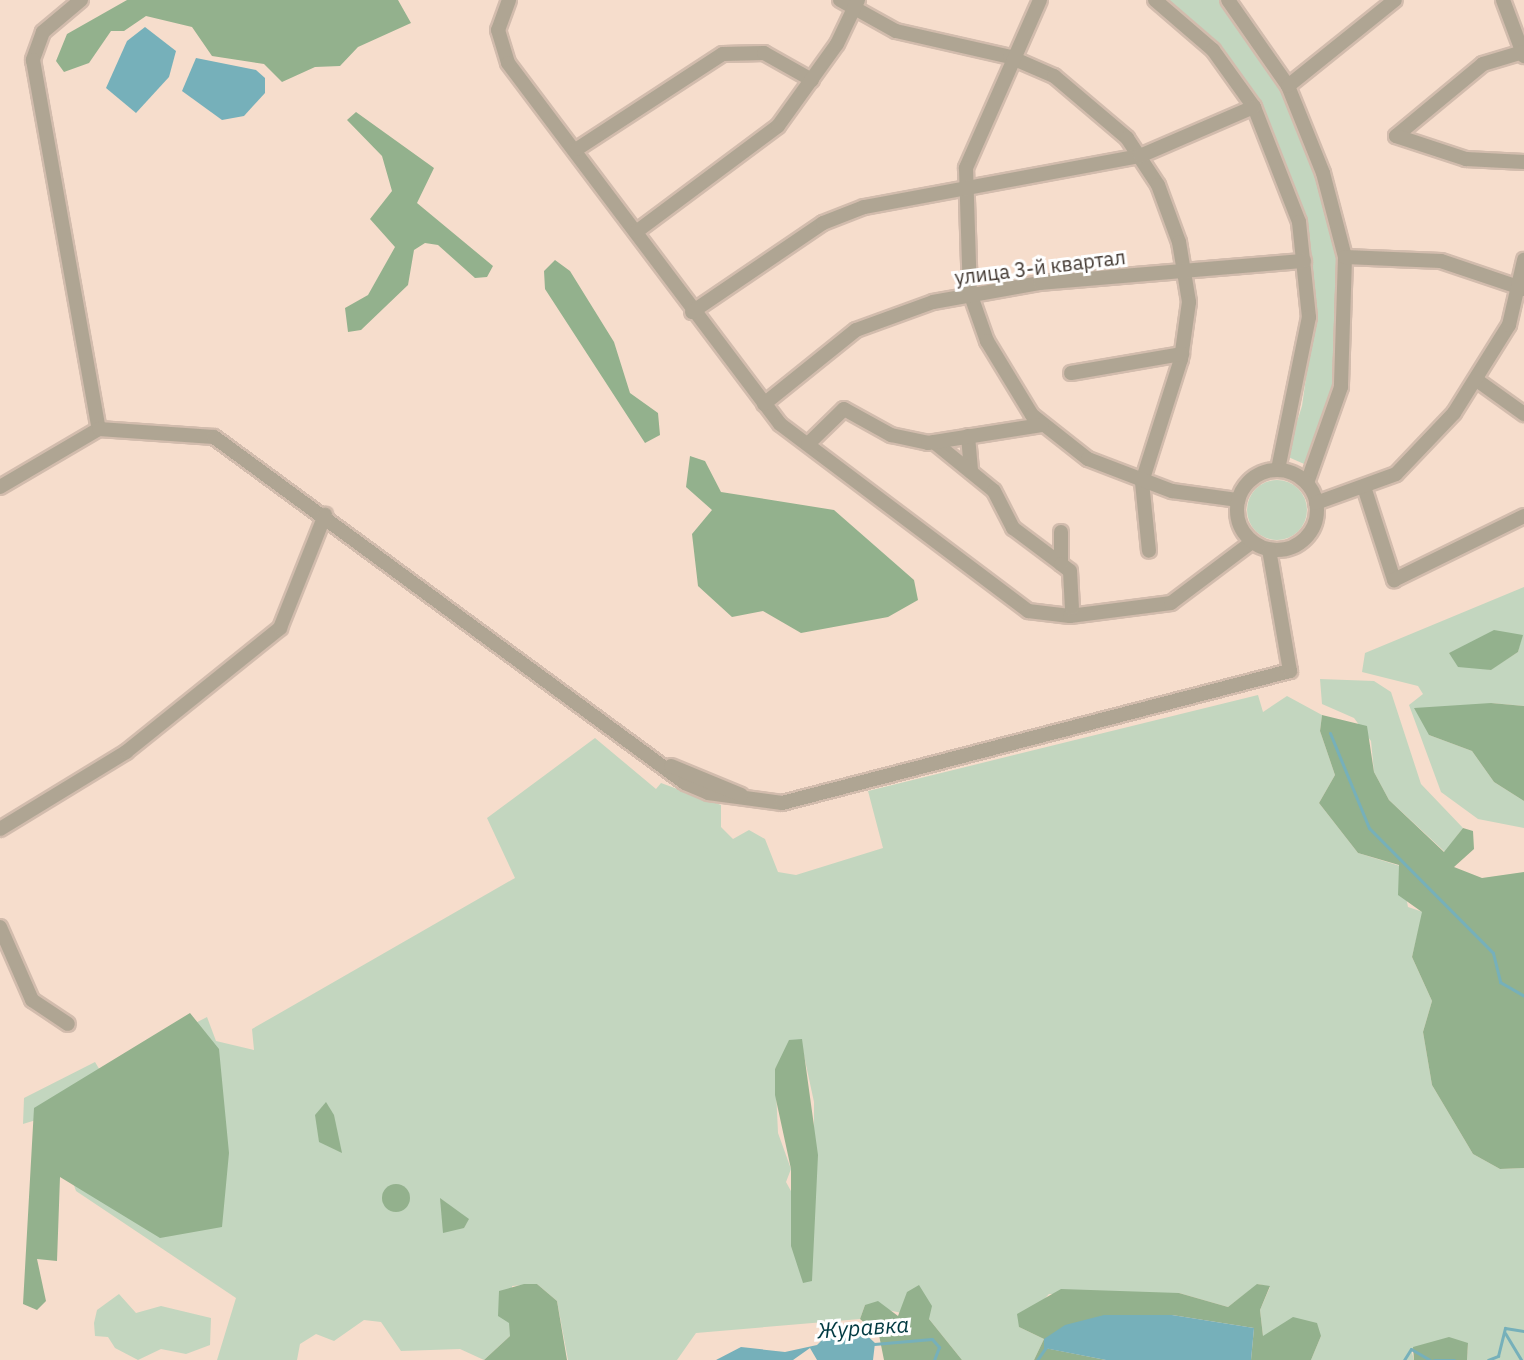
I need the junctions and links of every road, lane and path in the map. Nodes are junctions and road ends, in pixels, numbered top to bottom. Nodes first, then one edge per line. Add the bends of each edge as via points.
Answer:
1 (81, 0) edge
2 (509, 0) edge
3 (840, 0) edge
4 (1040, 0) edge
5 (1155, 0) edge
6 (1228, 0) edge
7 (1395, 0) edge
8 (1503, 0) edge
9 (856, 6) edge
10 (1523, 54) edge
11 (1010, 57) junction
12 (812, 80) junction
13 (1288, 86) junction
14 (1254, 107) junction
15 (577, 149) junction
16 (1140, 156) junction
17 (1524, 162) edge
18 (966, 187) junction
19 (636, 232) junction
20 (1345, 257) junction
21 (1524, 260) edge
22 (1304, 261) junction
23 (1185, 272) junction
24 (1521, 287) edge
25 (970, 293) junction
26 (692, 312) junction
27 (1182, 354) junction
28 (1071, 373) dead end
29 (1478, 381) junction
30 (764, 404) junction
31 (1524, 414) edge
32 (1042, 425) junction
33 (99, 429) junction
34 (968, 436) junction
35 (934, 442) junction
36 (808, 444) junction
37 (1278, 469) junction
38 (971, 472) junction
39 (1142, 482) junction
40 (1307, 483) junction
41 (0, 487) edge
42 (1365, 490) junction
43 (1238, 500) junction
44 (1316, 503) junction
45 (325, 515) junction
46 (1524, 516) edge
47 (1061, 532) dead end
48 (1252, 542) junction
49 (1293, 546) junction
50 (1269, 550) junction
51 (1149, 551) dead end
52 (1061, 564) junction
53 (1072, 608) dead end
54 (1275, 677) junction
55 (0, 829) edge
56 (0, 927) edge
57 (68, 1024) dead end

1 - 33 street via 43,32 33,60
2 - 15 street via 498,30 501,50
3 - 9 street
4 - 11 street
5 - 14 street via 1213,50
6 - 13 street
7 - 13 street
8 - 10 street
9 - 11 street via 896,31
9 - 12 street
10 - 17 street via 1483,64 1396,136 1466,159
11 - 16 street via 1079,93
11 - 18 street
12 - 15 street via 764,53 723,54
12 - 19 street via 778,126
13 - 20 street via 1323,173
14 - 16 street
14 - 22 street via 1291,192
15 - 19 street
16 - 18 street
16 - 23 street via 1171,217
18 - 25 street
18 - 26 street via 893,199 823,223
19 - 26 street
20 - 24 street via 1441,261
20 - 40 street via 1341,387
21 - 24 street
22 - 23 street, улица 3-й квартал
22 - 37 street via 1309,317
23 - 25 street, улица 3-й квартал
23 - 27 street
24 - 29 street via 1509,325
25 - 30 street, улица 3-й квартал via 856,330
25 - 32 street via 996,365
26 - 30 street
27 - 28 street
27 - 39 street
29 - 31 street
29 - 42 street via 1421,452
30 - 36 street
32 - 34 street
32 - 39 street via 1088,459
33 - 41 street
33 - 45 street via 214,437
34 - 35 street
34 - 38 street
35 - 36 street via 891,435 844,409
35 - 38 street
36 - 48 street via 1028,611 1084,615 1171,603
37 - 40 street
37 - 43 street via 1257,474
38 - 52 street via 1009,511 1013,528
39 - 43 street
39 - 51 street
40 - 44 street
42 - 44 street
42 - 46 street via 1394,580
43 - 48 street via 1237,517
44 - 49 street via 1313,529
45 - 54 street via 656,760 741,795 782,803
45 - 55 street via 280,628 126,752 33,814
47 - 52 street
48 - 50 street
49 - 50 street
49 - 54 street via 1282,570 1296,675
50 - 54 street via 1291,662 1290,671
52 - 53 street via 1070,571
56 - 57 street via 32,1000

